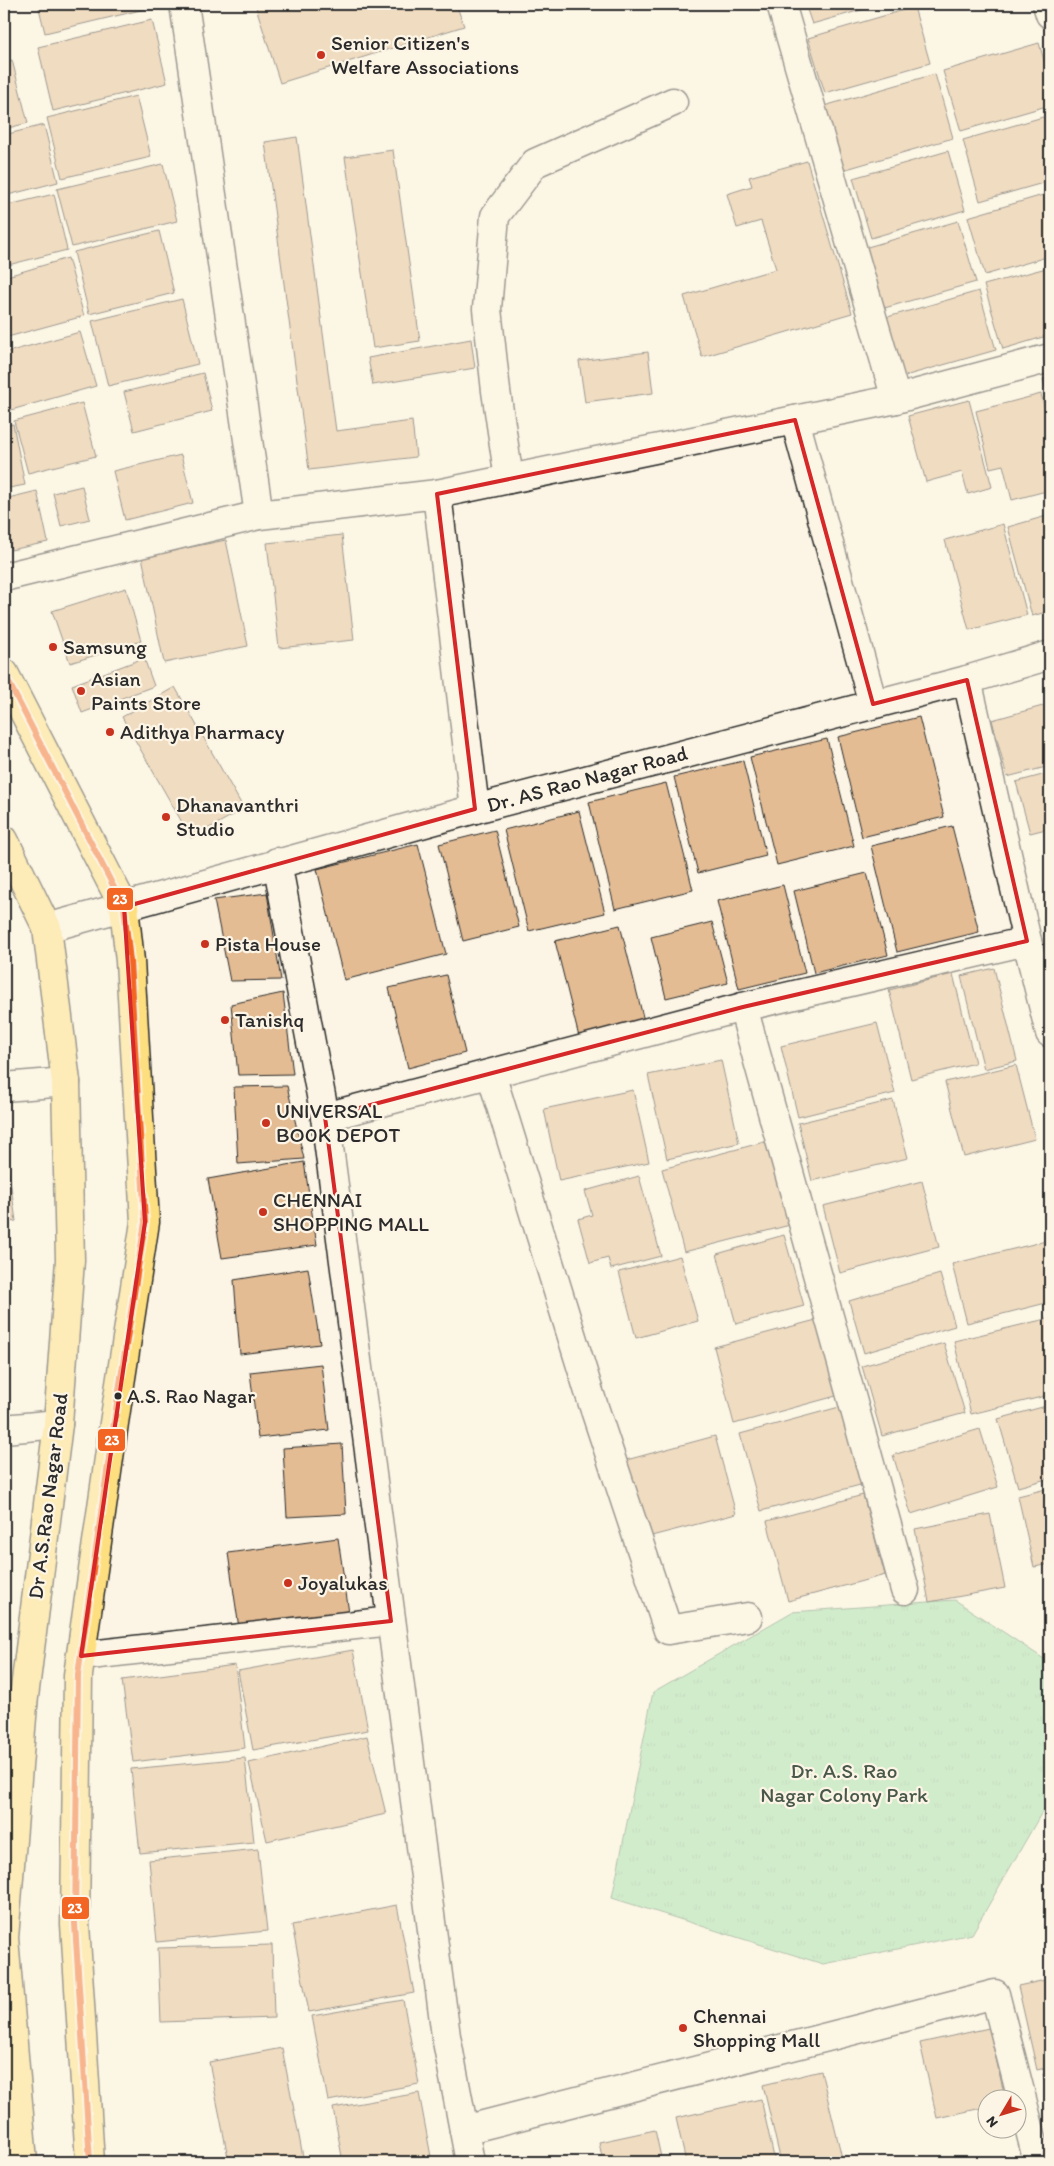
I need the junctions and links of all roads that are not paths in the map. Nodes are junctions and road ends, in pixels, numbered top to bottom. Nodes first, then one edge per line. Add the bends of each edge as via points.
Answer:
1 (184, 4) edge
2 (781, 4) edge
3 (1047, 4) edge
4 (1050, 14) edge
5 (673, 102) dead end
6 (1050, 358) edge
7 (896, 399) junction
8 (796, 420) junction
9 (509, 479) junction
10 (437, 494) junction
11 (259, 515) junction
12 (4, 577) edge
13 (1050, 655) edge
14 (4, 673) edge
15 (967, 680) junction
16 (873, 704) junction
17 (475, 809) junction
18 (4, 840) edge
19 (277, 862) junction
20 (124, 907) junction
21 (47, 928) junction
22 (1027, 941) junction
23 (743, 1007) junction
24 (1050, 1033) edge
25 (492, 1074) junction
26 (66, 1082) junction
27 (4, 1088) edge
28 (325, 1117) junction
29 (58, 1424) junction
30 (4, 1429) edge
31 (905, 1590) dead end
32 (748, 1617) dead end
33 (391, 1621) junction
34 (81, 1656) junction
35 (13, 1705) edge
36 (4, 1938) edge
37 (464, 2130) junction
38 (23, 2162) edge
39 (90, 2162) edge
40 (470, 2162) edge
41 (1038, 2162) edge

1 - 11 street
2 - 7 street
3 - 4 street
5 - 9 street via 535,164 495,216 488,309
6 - 7 street
7 - 8 street
8 - 9 street
8 - 16 street
9 - 10 street
10 - 11 street
10 - 17 street
11 - 12 street
13 - 15 street, Dr. AS Rao Nagar Road
14 - 20 main road
15 - 16 street, Dr. AS Rao Nagar Road
15 - 22 street
16 - 17 street, Dr. AS Rao Nagar Road
17 - 19 street, Dr. AS Rao Nagar Road
18 - 21 main road, Dr A.S.Rao Nagar Road
19 - 20 street, Dr. AS Rao Nagar Road
19 - 28 street
20 - 21 street, Dr. AS Rao Nagar Road
20 - 34 main road via 145,1222
21 - 26 main road, Dr A.S.Rao Nagar Road
22 - 23 street
22 - 24 street
23 - 25 street
23 - 31 street
25 - 28 street
25 - 32 street via 589,1392 668,1630
26 - 27 street
26 - 29 main road, Dr A.S.Rao Nagar Road via 70,1260
28 - 33 street
29 - 30 street
29 - 35 main road, Dr A.S.Rao Nagar Road
33 - 34 street
33 - 37 street via 446,2036
34 - 39 main road via 78,1675 75,1924
35 - 36 main road, Dr A.S.Rao Nagar Road
36 - 38 main road, Dr A.S.Rao Nagar Road
37 - 40 street
37 - 41 street via 995,1994

